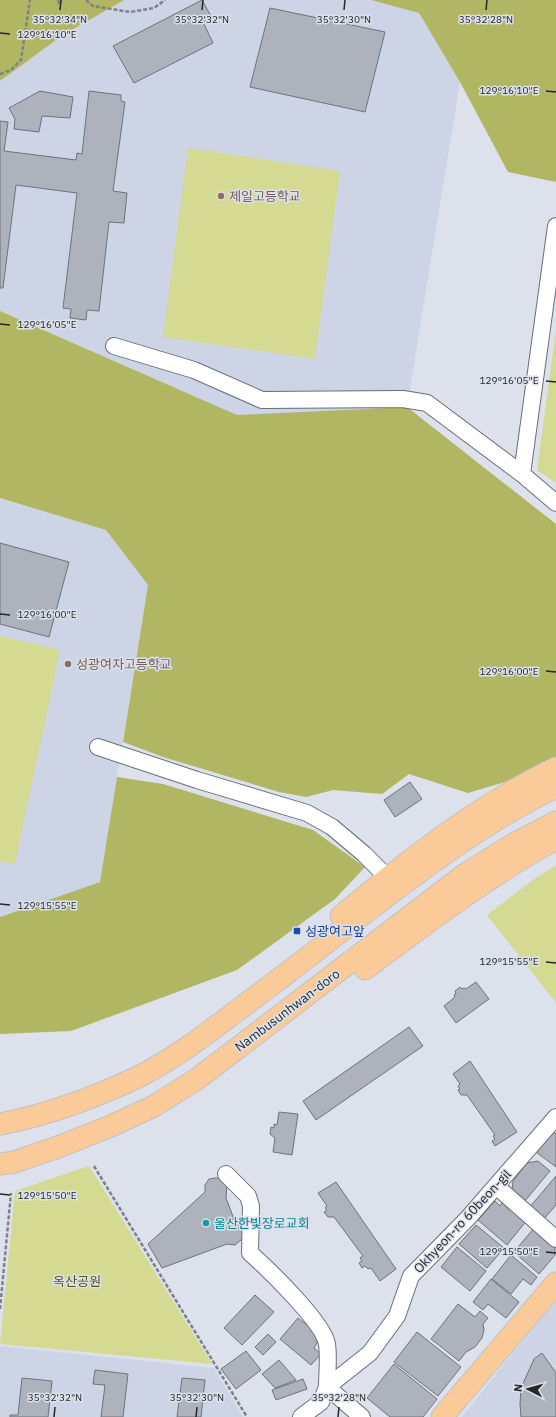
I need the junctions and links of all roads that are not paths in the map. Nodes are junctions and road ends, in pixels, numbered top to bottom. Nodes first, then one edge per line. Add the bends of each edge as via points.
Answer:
1 (556, 226) edge
2 (114, 346) dead end
3 (522, 474) junction
4 (556, 503) edge
5 (98, 747) dead end
6 (556, 768) edge
7 (556, 787) edge
8 (556, 822) edge
9 (556, 839) edge
10 (387, 877) junction
11 (141, 1075) junction
12 (154, 1106) junction
13 (556, 1117) edge
14 (0, 1124) edge
15 (0, 1164) edge
16 (226, 1174) dead end
17 (496, 1186) junction
18 (556, 1239) edge
19 (556, 1283) edge
20 (327, 1387) junction
21 (301, 1417) edge
22 (362, 1417) edge
23 (442, 1417) edge

1 - 3 street
2 - 3 street via 194,370 262,400 403,399 427,404
3 - 4 street
5 - 10 street via 307,813 332,827
6 - 10 main road via 491,804
7 - 11 main road via 497,820 448,852 235,1013
8 - 12 main road, Nambusunhwan-doro via 512,845 464,875 197,1079
9 - 12 main road via 470,891 237,1060
10 - 11 main road via 220,1017
11 - 14 main road via 48,1112
12 - 15 main road, Nambusunhwan-doro via 58,1147 14,1162
13 - 17 street, Okhyeon-ro 60beon-gil
16 - 20 street via 248,1196 251,1206 250,1253 274,1275 318,1325 327,1343
17 - 18 street
17 - 20 street, Okhyeon-ro 60beon-gil via 411,1276 397,1316 370,1354
19 - 23 main road
20 - 21 street, Okhyeon-ro 60beon-gil via 321,1402
20 - 22 street

